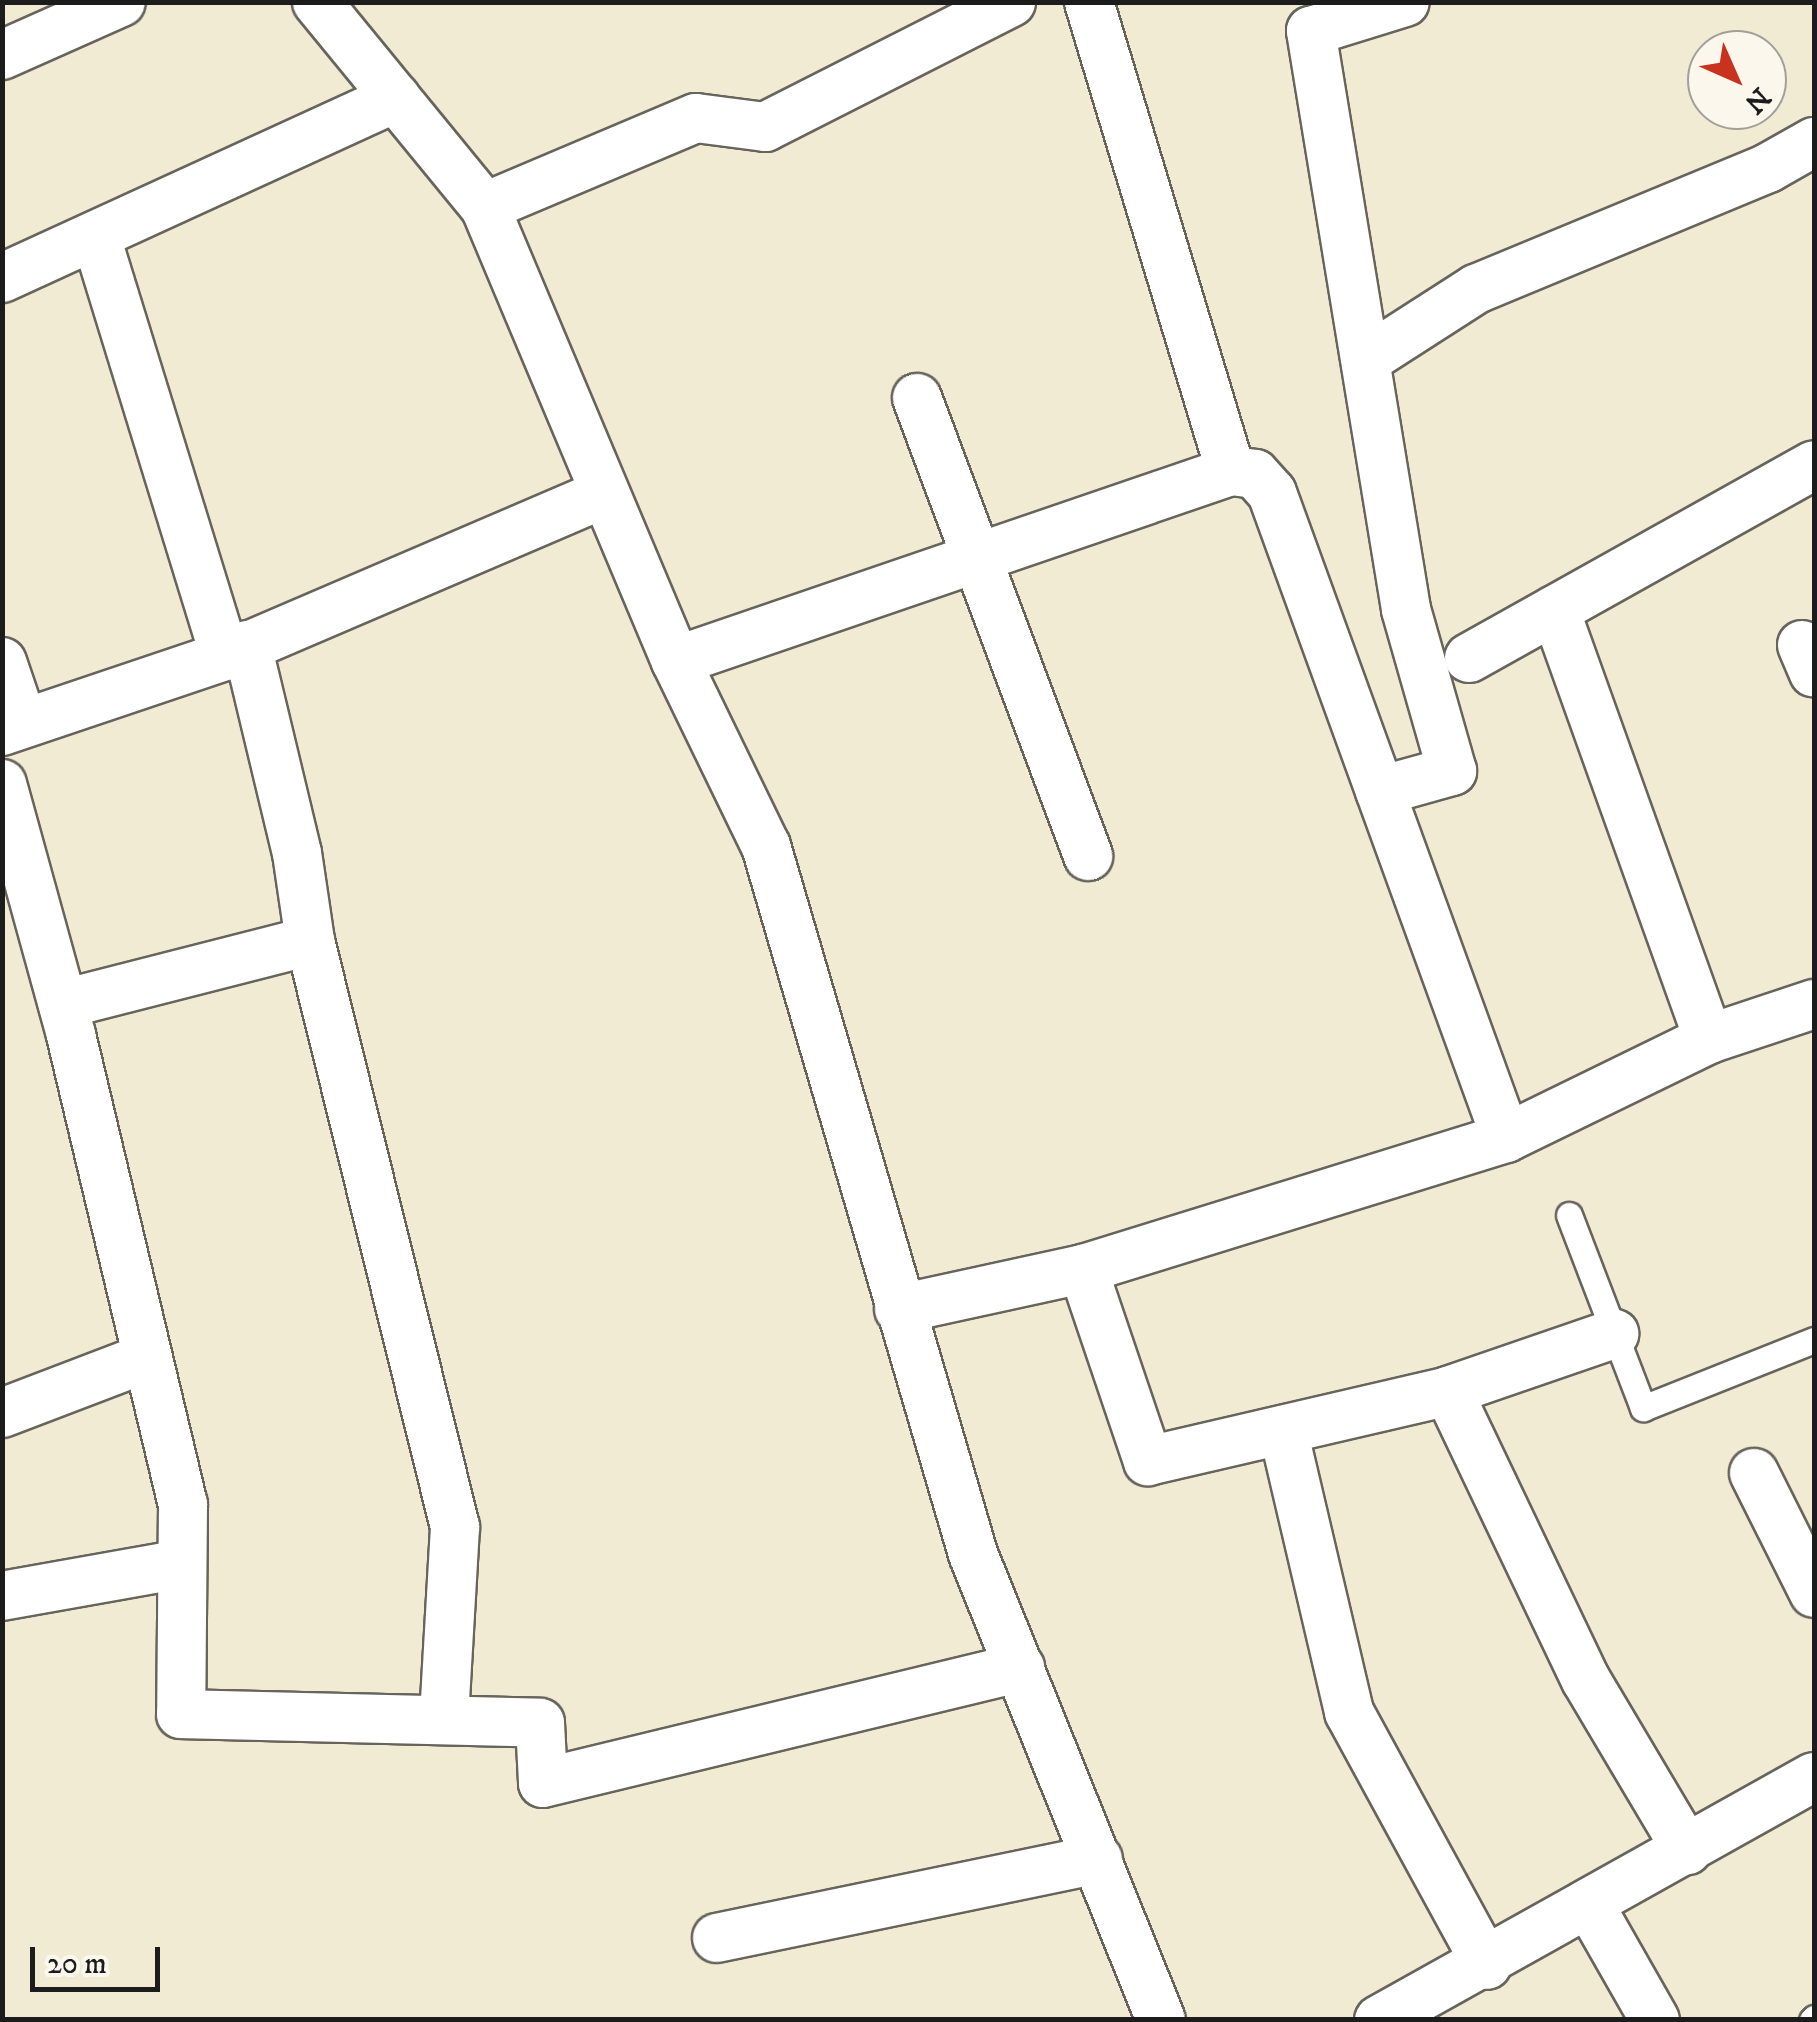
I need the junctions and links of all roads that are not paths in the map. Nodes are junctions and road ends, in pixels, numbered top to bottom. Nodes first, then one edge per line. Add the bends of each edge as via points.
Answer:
1 (121, 2) edge
2 (317, 2) edge
3 (1011, 2) edge
4 (1089, 2) edge
5 (1405, 2) edge
6 (2, 55) edge
7 (396, 98) junction
8 (1814, 142) edge
9 (485, 207) junction
10 (96, 237) junction
11 (2, 278) edge
12 (1367, 359) junction
13 (917, 398) dead end
14 (1814, 465) edge
15 (1230, 471) junction
16 (603, 494) junction
17 (974, 554) junction
18 (1555, 610) junction
19 (236, 651) junction
20 (1469, 658) dead end
21 (676, 661) junction
22 (2, 662) edge
23 (13, 728) edge
24 (2, 784) edge
25 (1380, 791) junction
26 (1088, 856) dead end
27 (310, 941) junction
28 (63, 1004) junction
29 (1814, 1004) edge
30 (1709, 1039) junction
31 (1506, 1138) junction
32 (1568, 1215) dead end
33 (1083, 1269) junction
34 (900, 1309) junction
35 (1614, 1334) junction
36 (1814, 1340) edge
37 (146, 1358) junction
38 (1448, 1391) junction
39 (2, 1413) edge
40 (1283, 1430) junction
41 (1754, 1472) dead end
42 (182, 1564) junction
43 (1814, 1593) edge
44 (2, 1596) edge
45 (1020, 1668) junction
46 (444, 1718) junction
47 (1814, 1778) edge
48 (1687, 1850) junction
49 (1098, 1859) junction
50 (1590, 1906) junction
51 (717, 1938) dead end
52 (1487, 1964) junction
53 (1162, 2020) edge
54 (1379, 2020) edge
55 (1655, 2020) edge

1 - 6 street
2 - 7 street
3 - 9 street via 765,127 696,118
4 - 15 street
5 - 12 street via 1311,31
7 - 9 street
7 - 10 street
8 - 12 street via 1768,168 1476,289
9 - 16 street
10 - 11 street
10 - 19 street
12 - 25 street via 1406,609 1452,771
13 - 17 street
14 - 18 street
15 - 17 street
15 - 25 street via 1255,474 1272,493
16 - 19 street via 392,590
16 - 21 street
17 - 21 street
17 - 26 street
18 - 20 street
18 - 30 street
19 - 23 street
19 - 27 street via 297,854
21 - 34 street via 766,846
22 - 23 street
24 - 28 street
25 - 31 street
27 - 28 street
27 - 46 street via 455,1527
28 - 37 street
29 - 30 street
30 - 31 street
31 - 33 street
32 - 35 lane
33 - 34 street
33 - 40 street via 1148,1461
34 - 45 street via 973,1554
35 - 36 lane via 1643,1408
35 - 38 street
37 - 39 street
37 - 42 street via 183,1504
38 - 40 street
38 - 48 street via 1586,1680
40 - 52 street via 1349,1712
41 - 43 street
42 - 44 street
42 - 46 street via 181,1714
45 - 46 street via 543,1783 540,1723
45 - 49 street
47 - 48 street
48 - 50 street
49 - 51 street
49 - 53 street
50 - 52 street
50 - 55 street
52 - 54 street

